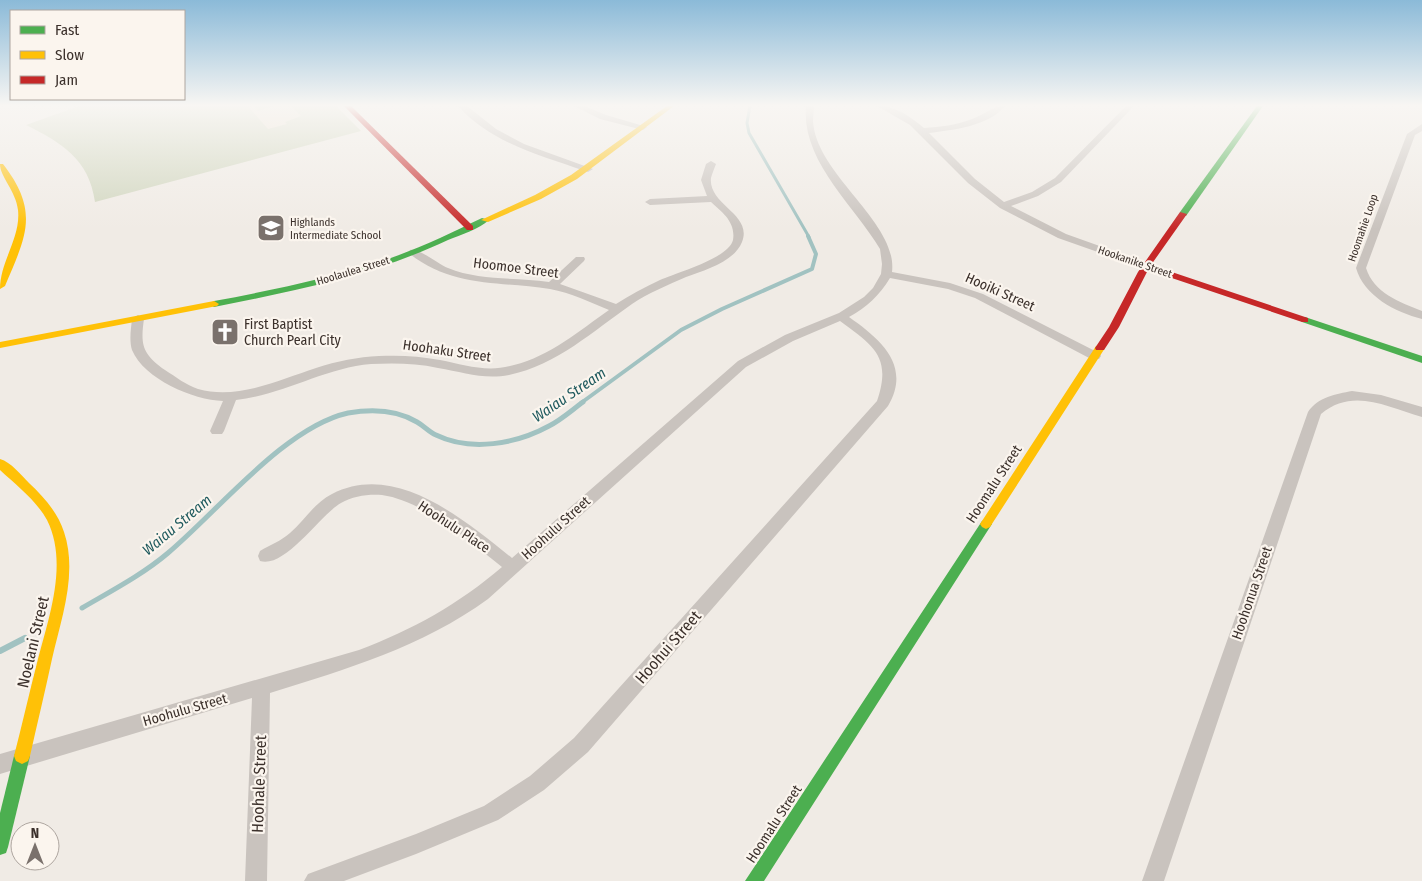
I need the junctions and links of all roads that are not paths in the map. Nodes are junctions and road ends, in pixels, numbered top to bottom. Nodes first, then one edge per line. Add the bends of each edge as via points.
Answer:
1 (388, 147) edge
2 (524, 147) edge
3 (617, 147) edge
4 (817, 147) edge
5 (940, 147) edge
6 (1090, 147) edge
7 (1231, 147) edge
8 (1406, 147) edge
9 (711, 164) dead end
10 (0, 166) edge
11 (588, 169) junction
12 (713, 199) junction
13 (650, 202) dead end
14 (1003, 206) junction
15 (470, 228) junction
16 (414, 252) junction
17 (580, 259) dead end
18 (1146, 266) junction
19 (886, 274) junction
20 (0, 286) edge
21 (552, 286) junction
22 (617, 309) junction
23 (1422, 315) edge
24 (840, 316) junction
25 (138, 319) junction
26 (0, 345) edge
27 (1095, 356) junction
28 (1422, 360) edge
29 (231, 397) junction
30 (1422, 412) edge
31 (217, 431) dead end
32 (0, 463) edge
33 (266, 556) dead end
34 (513, 567) junction
35 (261, 688) junction
36 (22, 758) junction
37 (0, 764) edge
38 (0, 847) edge
39 (1156, 880) edge
40 (256, 881) edge
41 (315, 881) edge
42 (754, 881) edge

1 - 15 street
2 - 11 street
3 - 11 street, Hoolaulea Street
4 - 19 street via 882,242 888,259
5 - 14 street, Hookanike Street via 975,184
6 - 14 street via 1058,180 1035,194
7 - 18 street, Hoomalu Street
8 - 23 street, Hoomahie Loop via 1361,268 1365,279 1381,294
9 - 12 street via 706,180
10 - 20 street via 16,185 24,217 21,236
11 - 15 street, Hoolaulea Street via 538,197
12 - 13 street
12 - 22 street, Hoohaku Street via 737,225 738,240 733,250 712,263 647,290
14 - 18 street, Hookanike Street via 1049,232
15 - 16 street, Hoolaulea Street
16 - 21 street, Hoomoe Street via 432,265 459,275
16 - 25 street, Hoolaulea Street via 286,290
17 - 21 street
18 - 27 street, Hoomalu Street via 1119,319
18 - 28 street, Hookanike Street
19 - 24 street, Hoohulu Street via 873,295
19 - 27 street, Hooiki Street via 950,286 979,296
21 - 22 street, Hoomoe Street
22 - 29 street, Hoohaku Street via 548,357 510,371 481,373 423,361 376,360 329,368 269,389
24 - 34 street, Hoohulu Street via 772,346 742,364
24 - 41 street, Hoohui Street via 872,342 886,361 890,378 883,403 581,745 537,783 491,813
25 - 26 street, Hoolaulea Street
25 - 29 street, Hoohaku Street via 135,341 138,352 148,363 195,393
27 - 42 street, Hoomalu Street
29 - 31 street
30 - 39 street, Hoohonua Street via 1380,399 1356,397 1333,399 1315,412
32 - 36 street, Noelani Street via 39,499 59,528 64,558 56,616
33 - 34 street, Hoohulu Place via 294,539 336,499 355,490 375,489 406,497 438,513
34 - 35 street, Hoohulu Street via 467,606 430,628 359,658
35 - 36 street, Hoohulu Street
35 - 40 street, Hoohale Street
36 - 37 street, Hoohulu Street
36 - 38 street, Noelani Street

